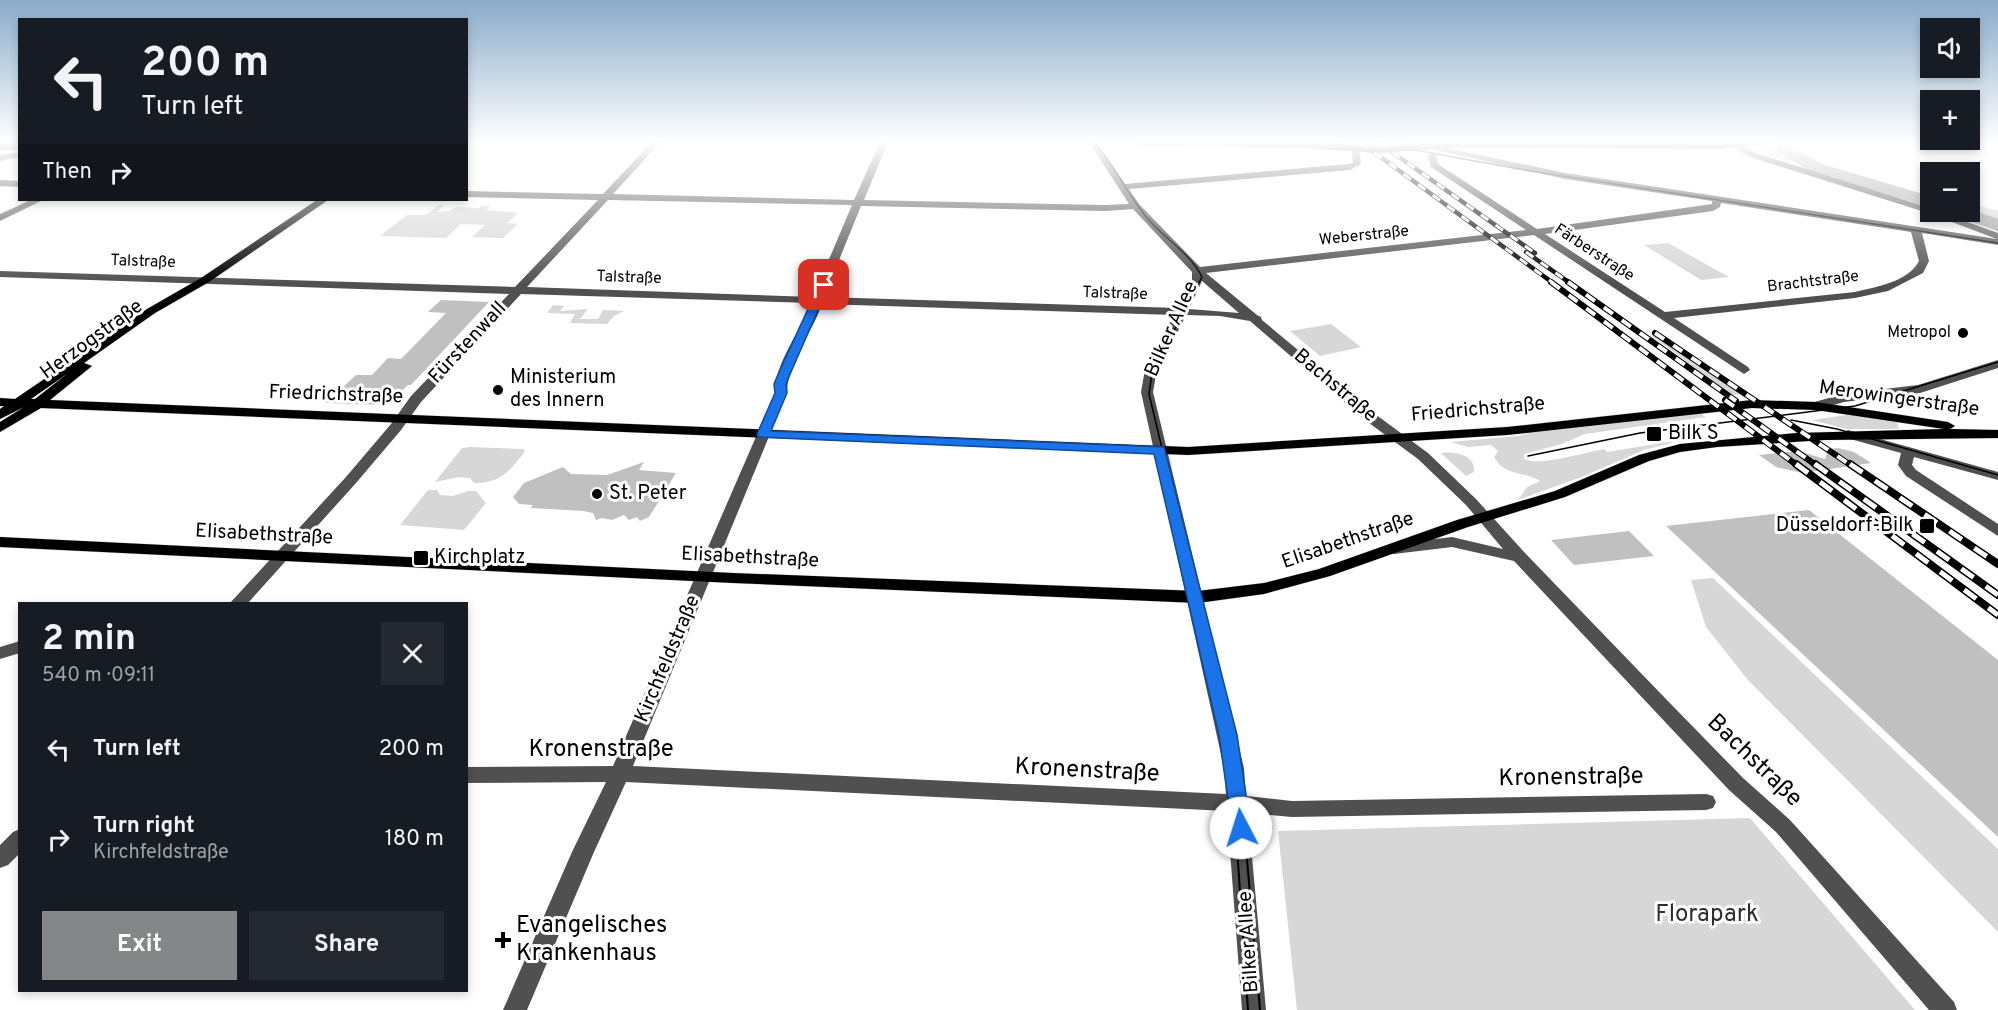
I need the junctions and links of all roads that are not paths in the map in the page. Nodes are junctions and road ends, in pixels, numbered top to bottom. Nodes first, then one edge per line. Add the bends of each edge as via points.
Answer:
1 (613, 189) edge
2 (864, 189) edge
3 (1124, 189) edge
4 (1469, 189) edge
5 (1651, 189) edge
6 (1861, 189) edge
7 (468, 194) edge
8 (605, 198) junction
9 (1716, 199) junction
10 (36, 201) edge
11 (322, 201) edge
12 (858, 203) junction
13 (1136, 206) junction
14 (1920, 208) edge
15 (0, 218) edge
16 (1961, 222) edge
17 (1972, 226) junction
18 (1916, 230) junction
19 (1534, 233) junction
20 (1951, 235) junction
21 (1998, 236) edge
22 (1998, 242) edge
23 (1197, 271) junction
24 (0, 274) edge
25 (205, 280) junction
26 (516, 291) junction
27 (819, 301) junction
28 (1182, 313) junction
29 (1663, 316) junction
30 (1257, 319) junction
31 (1998, 363) edge
32 (1744, 370) dead end
33 (0, 402) edge
34 (18, 402) junction
35 (38, 403) junction
36 (1794, 404) joint
37 (1816, 406) junction
38 (0, 415) edge
39 (402, 418) junction
40 (0, 428) edge
41 (1845, 433) junction
42 (1998, 433) edge
43 (763, 434) junction
44 (1397, 437) junction
45 (1163, 450) junction
46 (1909, 451) junction
47 (1998, 476) edge
48 (1486, 518) junction
49 (1998, 531) edge
50 (0, 542) edge
51 (1388, 550) junction
52 (281, 556) junction
53 (1519, 557) junction
54 (703, 576) junction
55 (1195, 597) junction
56 (239, 602) edge
57 (18, 648) edge
58 (0, 652) edge
59 (620, 774) junction
60 (468, 775) edge
61 (1706, 802) dead end
62 (1239, 804) junction
63 (18, 840) edge
64 (0, 859) edge
65 (515, 1010) edge
66 (1254, 1010) edge
67 (1945, 1010) edge

1 - 8 street, Fürstenwall
2 - 12 street, Kirchfeldstraße
3 - 13 street, Bilker Allee
4 - 19 street, Färberstraße
5 - 9 street
6 - 14 street
7 - 8 street
8 - 12 street
8 - 26 street, Fürstenwall
9 - 18 street
9 - 19 street, Weberstraße via 1713,208
10 - 15 street
11 - 25 main road, Herzogstraße
12 - 13 street
12 - 27 street, Kirchfeldstraße via 824,280
13 - 23 street, Bilker Allee
16 - 17 street
17 - 20 street via 1975,231 1971,234
17 - 21 street
18 - 20 street
18 - 29 street, Brachtstraße via 1924,261 1914,275 1888,288
19 - 23 street, Weberstraße
19 - 29 street, Färberstraße
20 - 22 street
23 - 28 street, Bilker Allee via 1197,281
23 - 30 street, Bachstraße
24 - 25 street, Talstraße
25 - 26 street, Talstraße
25 - 34 main road, Herzogstraße via 151,310
25 - 35 main road, Herzogstraße
26 - 27 street, Talstraße
26 - 39 street, Fürstenwall
27 - 28 street, Talstraße
27 - 43 street, Kirchfeldstraße via 785,372 781,393
28 - 30 street, Talstraße via 1226,313
28 - 45 street, Bilker Allee via 1148,379
29 - 32 street, Färberstraße
30 - 44 street, Bachstraße
31 - 37 street via 1920,389 1843,398
33 - 34 main road, Friedrichstraße
34 - 35 main road, Friedrichstraße
34 - 38 main road, Herzogstraße
35 - 39 main road, Friedrichstraße
35 - 40 main road, Herzogstraße
36 - 37 main road, Merowingerstraße
36 - 44 main road, Friedrichstraße via 1716,406 1507,431
37 - 42 main road, Merowingerstraße
39 - 43 main road, Friedrichstraße
39 - 52 street, Fürstenwall
41 - 42 main road, Merowingerstraße
41 - 46 street
41 - 48 main road, Merowingerstraße via 1675,449
43 - 45 main road, Friedrichstraße
43 - 54 street, Kirchfeldstraße
44 - 45 main road, Friedrichstraße
44 - 48 street, Bachstraße via 1423,456
45 - 55 street, Bilker Allee
46 - 47 street
46 - 49 street via 1905,465 1911,473
48 - 51 main road, Elisabethstraße
48 - 53 street, Bachstraße
50 - 52 main road, Elisabethstraße
51 - 53 street via 1452,542
51 - 55 main road, Elisabethstraße via 1293,584
52 - 54 main road, Elisabethstraße
52 - 56 street, Fürstenwall
53 - 67 street, Bachstraße via 1727,775 1783,826
54 - 55 main road, Elisabethstraße
54 - 59 street, Kirchfeldstraße
55 - 62 street, Bilker Allee via 1228,735
57 - 58 street
59 - 60 street, Kronenstraße
59 - 62 street, Kronenstraße
59 - 65 street, Kirchfeldstraße via 582,852
61 - 62 street, Kronenstraße via 1292,809
62 - 66 street, Bilker Allee
63 - 64 street

